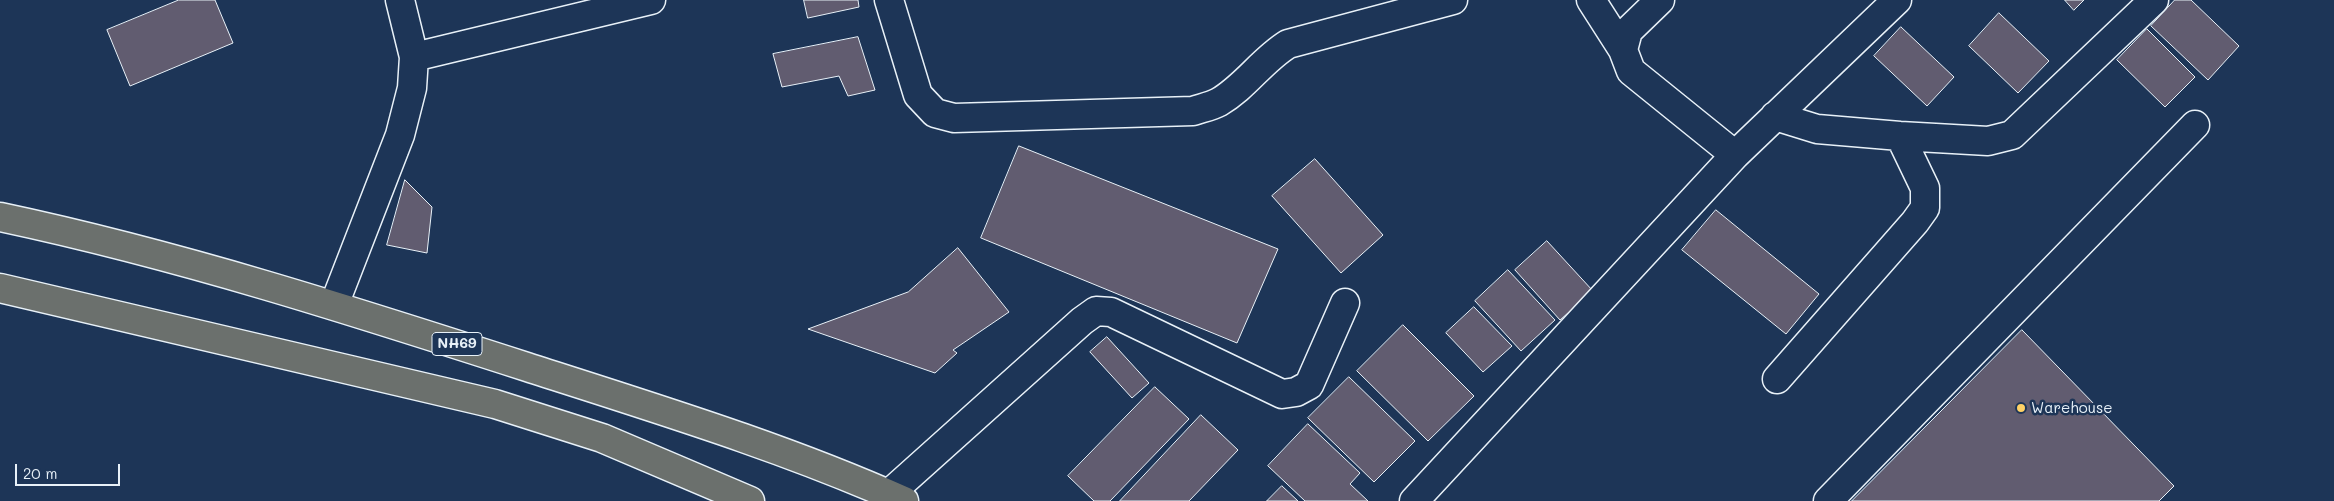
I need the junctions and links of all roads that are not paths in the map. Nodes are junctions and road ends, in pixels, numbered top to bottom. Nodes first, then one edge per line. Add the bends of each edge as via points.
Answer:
1 (400, 0) edge
2 (651, 0) edge
3 (889, 0) edge
4 (1453, 0) edge
5 (1591, 0) edge
6 (1660, 0) edge
7 (1897, 0) edge
8 (2154, 0) edge
9 (1623, 50) junction
10 (414, 57) junction
11 (1775, 116) junction
12 (2195, 125) dead end
13 (1900, 136) junction
14 (1735, 155) junction
15 (0, 216) edge
16 (0, 288) edge
17 (1345, 302) dead end
18 (334, 305) junction
19 (1777, 379) dead end
20 (897, 498) edge
21 (750, 501) edge
22 (1414, 501) edge
23 (1828, 501) edge

1 - 10 street
2 - 10 street
3 - 4 street via 918,95 935,113 954,118 1193,111 1218,103 1270,55 1288,44
5 - 9 street
6 - 9 street via 1628,31
7 - 11 street
8 - 13 street via 2012,136 1988,141
9 - 14 street via 1632,70
10 - 18 street via 412,88 400,134
11 - 13 street via 1817,129
11 - 14 street
12 - 23 street
13 - 19 street via 1925,188 1925,208
14 - 22 street
15 - 18 highway, NH69 via 80,234
16 - 21 highway via 495,404 602,438
17 - 20 street via 1309,385 1296,392 1282,394 1111,312 1096,312 1082,321
18 - 20 highway, NH69 via 647,406 792,456

